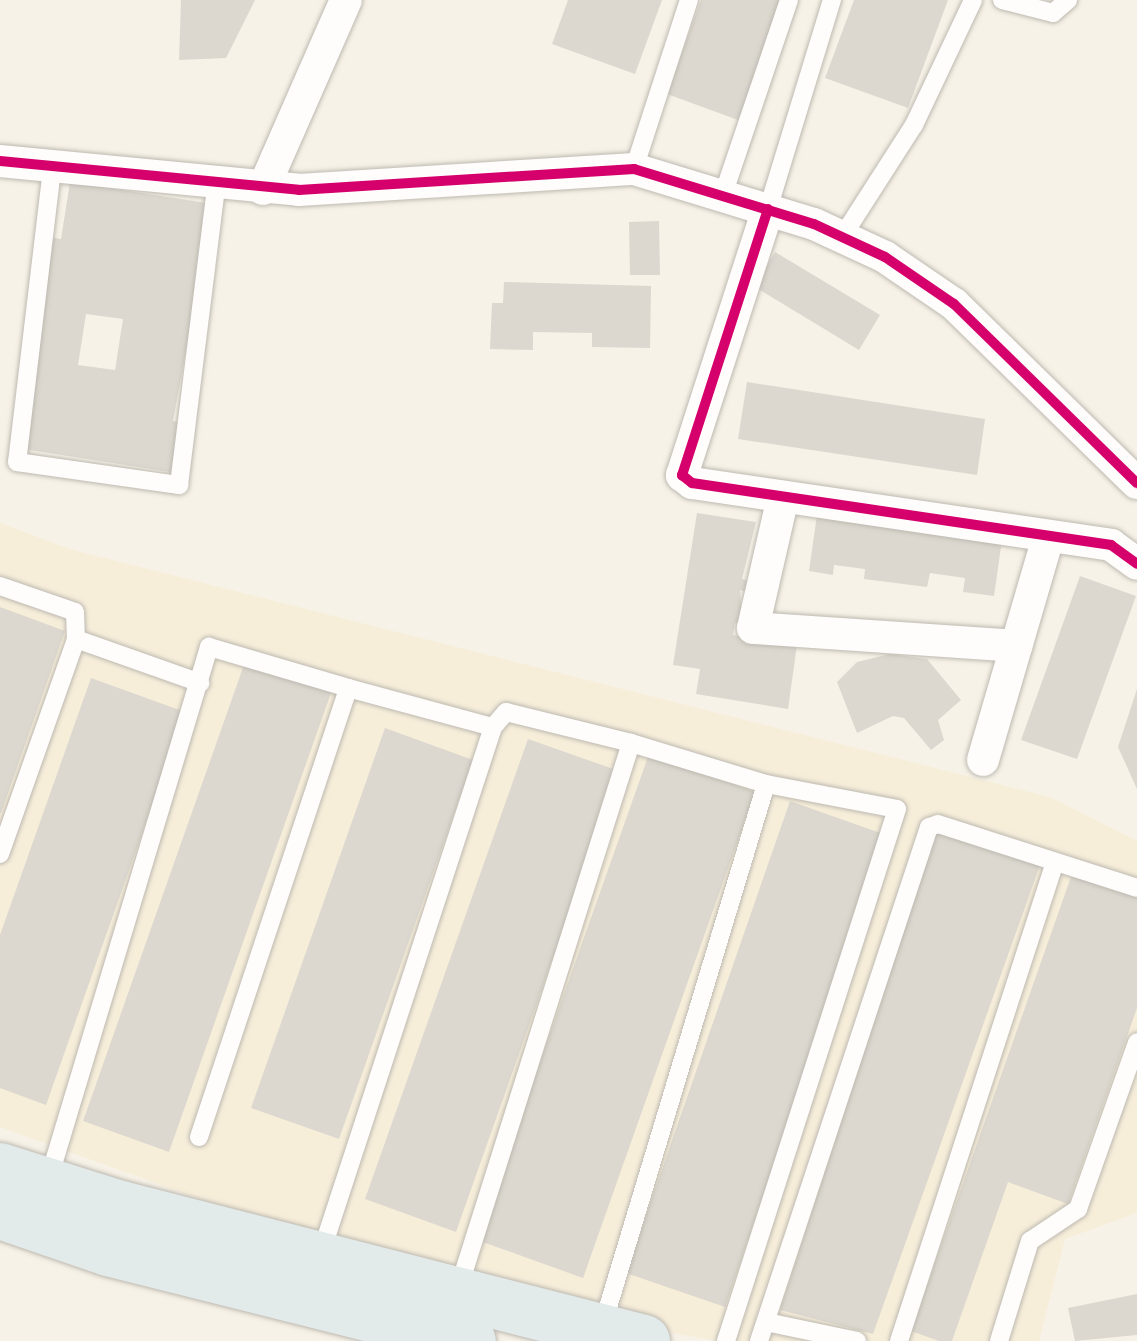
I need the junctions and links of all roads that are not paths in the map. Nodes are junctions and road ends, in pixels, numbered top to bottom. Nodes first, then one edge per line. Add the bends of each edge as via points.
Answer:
1 (346, 0) edge
2 (690, 0) edge
3 (790, 0) edge
4 (832, 0) edge
5 (974, 0) edge
6 (1002, 0) edge
7 (1068, 0) edge
8 (0, 161) edge
9 (634, 168) junction
10 (52, 169) junction
11 (216, 186) junction
12 (263, 189) junction
13 (723, 196) junction
14 (768, 209) junction
15 (842, 237) junction
16 (1137, 482) edge
17 (782, 497) junction
18 (1048, 537) junction
19 (1137, 564) edge
20 (0, 586) edge
21 (76, 639) junction
22 (1016, 646) junction
23 (200, 683) junction
24 (348, 688) junction
25 (493, 728) junction
26 (631, 743) junction
27 (984, 760) dead end
28 (766, 784) junction
29 (0, 854) edge
30 (1054, 862) junction
31 (1137, 888) edge
32 (1137, 1042) edge
33 (199, 1137) dead end
34 (24, 1176) edge
35 (0, 1213) edge
36 (320, 1258) junction
37 (458, 1291) junction
38 (766, 1322) junction
39 (622, 1336) edge
40 (470, 1341) edge
41 (726, 1341) edge
42 (759, 1341) edge
43 (857, 1341) edge
44 (899, 1341) edge
45 (998, 1341) edge

1 - 12 street
2 - 9 lane
3 - 13 lane
4 - 14 lane
5 - 15 lane via 914,125
6 - 7 lane via 1053,13
8 - 10 street
9 - 12 street
9 - 13 street
10 - 11 street
10 - 11 lane via 16,462 179,485
11 - 12 street
13 - 14 street
14 - 15 street
14 - 17 street via 682,476
15 - 16 street via 954,304
17 - 18 street
17 - 22 street via 753,628
18 - 19 street via 1111,545
18 - 22 street
20 - 21 lane via 76,612
21 - 23 lane
21 - 29 lane
22 - 27 street
23 - 24 lane via 209,647
23 - 34 lane
24 - 25 lane
24 - 33 lane
25 - 26 lane via 506,712
25 - 36 lane
26 - 28 lane
26 - 37 lane
28 - 39 lane
28 - 41 lane via 898,809
30 - 31 lane
30 - 38 lane via 938,824 929,827
30 - 44 lane
32 - 45 lane via 1078,1209 1030,1241
34 - 36 main road
35 - 40 main road via 108,1250
36 - 37 main road
37 - 39 main road
38 - 42 lane
38 - 43 lane

